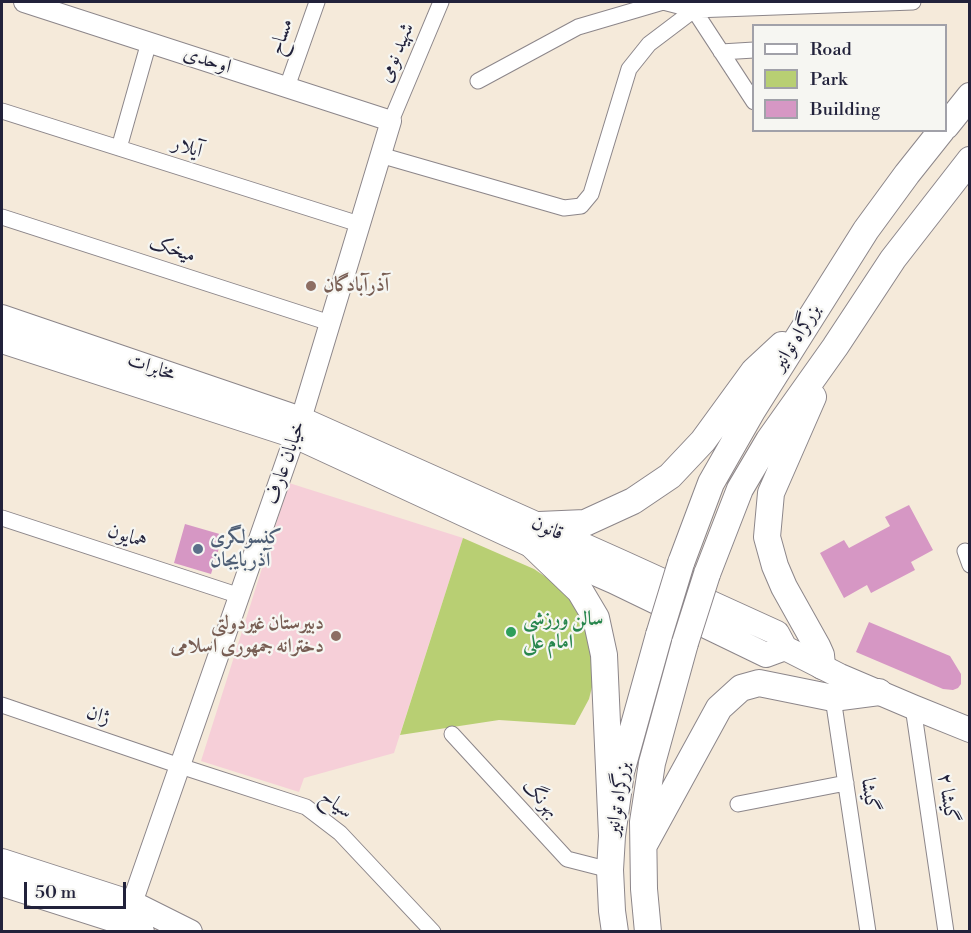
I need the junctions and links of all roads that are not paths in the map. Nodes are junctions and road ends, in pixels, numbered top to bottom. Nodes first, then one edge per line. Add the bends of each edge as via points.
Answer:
1 (317, 2) edge
2 (441, 2) edge
3 (913, 2) edge
4 (33, 3) edge
5 (693, 10) junction
6 (149, 42) junction
7 (752, 50) edge
8 (721, 52) junction
9 (478, 81) dead end
10 (287, 87) junction
11 (969, 96) edge
12 (752, 100) edge
13 (2, 111) edge
14 (391, 121) junction
15 (947, 124) edge
16 (940, 132) edge
17 (119, 148) junction
18 (380, 155) junction
19 (969, 160) edge
20 (2, 217) edge
21 (359, 225) junction
22 (2, 317) edge
23 (808, 319) junction
24 (330, 323) junction
25 (2, 341) edge
26 (835, 347) junction
27 (298, 428) junction
28 (2, 518) edge
29 (536, 536) junction
30 (240, 596) junction
31 (822, 666) junction
32 (879, 692) junction
33 (833, 698) junction
34 (2, 705) edge
35 (913, 707) junction
36 (969, 730) edge
37 (452, 734) dead end
38 (180, 766) junction
39 (846, 783) junction
40 (738, 804) dead end
41 (612, 836) junction
42 (644, 845) junction
43 (2, 861) edge
44 (610, 870) junction
45 (2, 884) edge
46 (644, 889) junction
47 (132, 903) junction
48 (142, 932) edge
49 (189, 932) edge
50 (433, 932) edge
51 (600, 932) edge
52 (615, 932) edge
53 (648, 932) edge
54 (662, 932) edge
55 (868, 932) edge
56 (946, 932) edge

1 - 10 street, مساح
2 - 14 street, شهید نومی
3 - 5 street
4 - 6 street, اوحدی
5 - 8 street
5 - 9 street via 663,2 578,27
5 - 18 street via 649,44 629,69 591,194 580,206 564,208
6 - 10 street, اوحدی
6 - 17 street
7 - 8 street
8 - 12 street
10 - 14 street, اوحدی
11 - 15 highway
13 - 17 street, آیلار
14 - 18 street, خیابان عارف
16 - 23 highway, بزرگراه توانیر via 866,230
17 - 21 street, آیلار
18 - 21 street, خیابان عارف
19 - 26 highway, بزرگراه توانیر via 893,259
20 - 24 street, میخک
21 - 24 street, خیابان عارف
22 - 27 main road, مخابرات
23 - 29 highway via 754,371 703,441 670,476 633,501 585,523
23 - 41 highway, بزرگراه توانیر, bridge via 711,483 659,635 621,772
24 - 27 street, خیابان عارف
25 - 27 main road, مخابرات
26 - 31 highway via 771,493 767,537 775,566 817,646
26 - 42 highway, بزرگراه توانیر, bridge via 769,440 740,489 707,574 652,763 643,822
27 - 29 main road, قانون
27 - 30 street, خیابان عارف
28 - 30 street, همایون
29 - 31 main road, قانون via 613,581 766,654 785,648
29 - 41 highway via 580,591 596,618 604,655
30 - 38 street, خیابان عارف
31 - 32 main road, قانون
31 - 33 street, گیشا
32 - 33 highway
32 - 35 main road, قانون
33 - 39 street, گیشا
33 - 42 highway via 759,683 741,688 719,708
34 - 38 street, ژان
35 - 36 main road, قانون
35 - 56 street, گیشا ۲
37 - 44 street, بهرنگ via 567,859
38 - 47 street, خیابان عارف
38 - 50 street, سیاح via 306,807 340,833
39 - 40 street
39 - 55 street, گیشا
41 - 44 highway, بزرگراه توانیر
42 - 46 highway, بزرگراه توانیر
43 - 47 main road
44 - 51 highway via 598,915
44 - 52 highway, بزرگراه توانیر
45 - 48 main road
46 - 53 highway, بزرگراه توانیر
46 - 54 highway
47 - 49 main road

